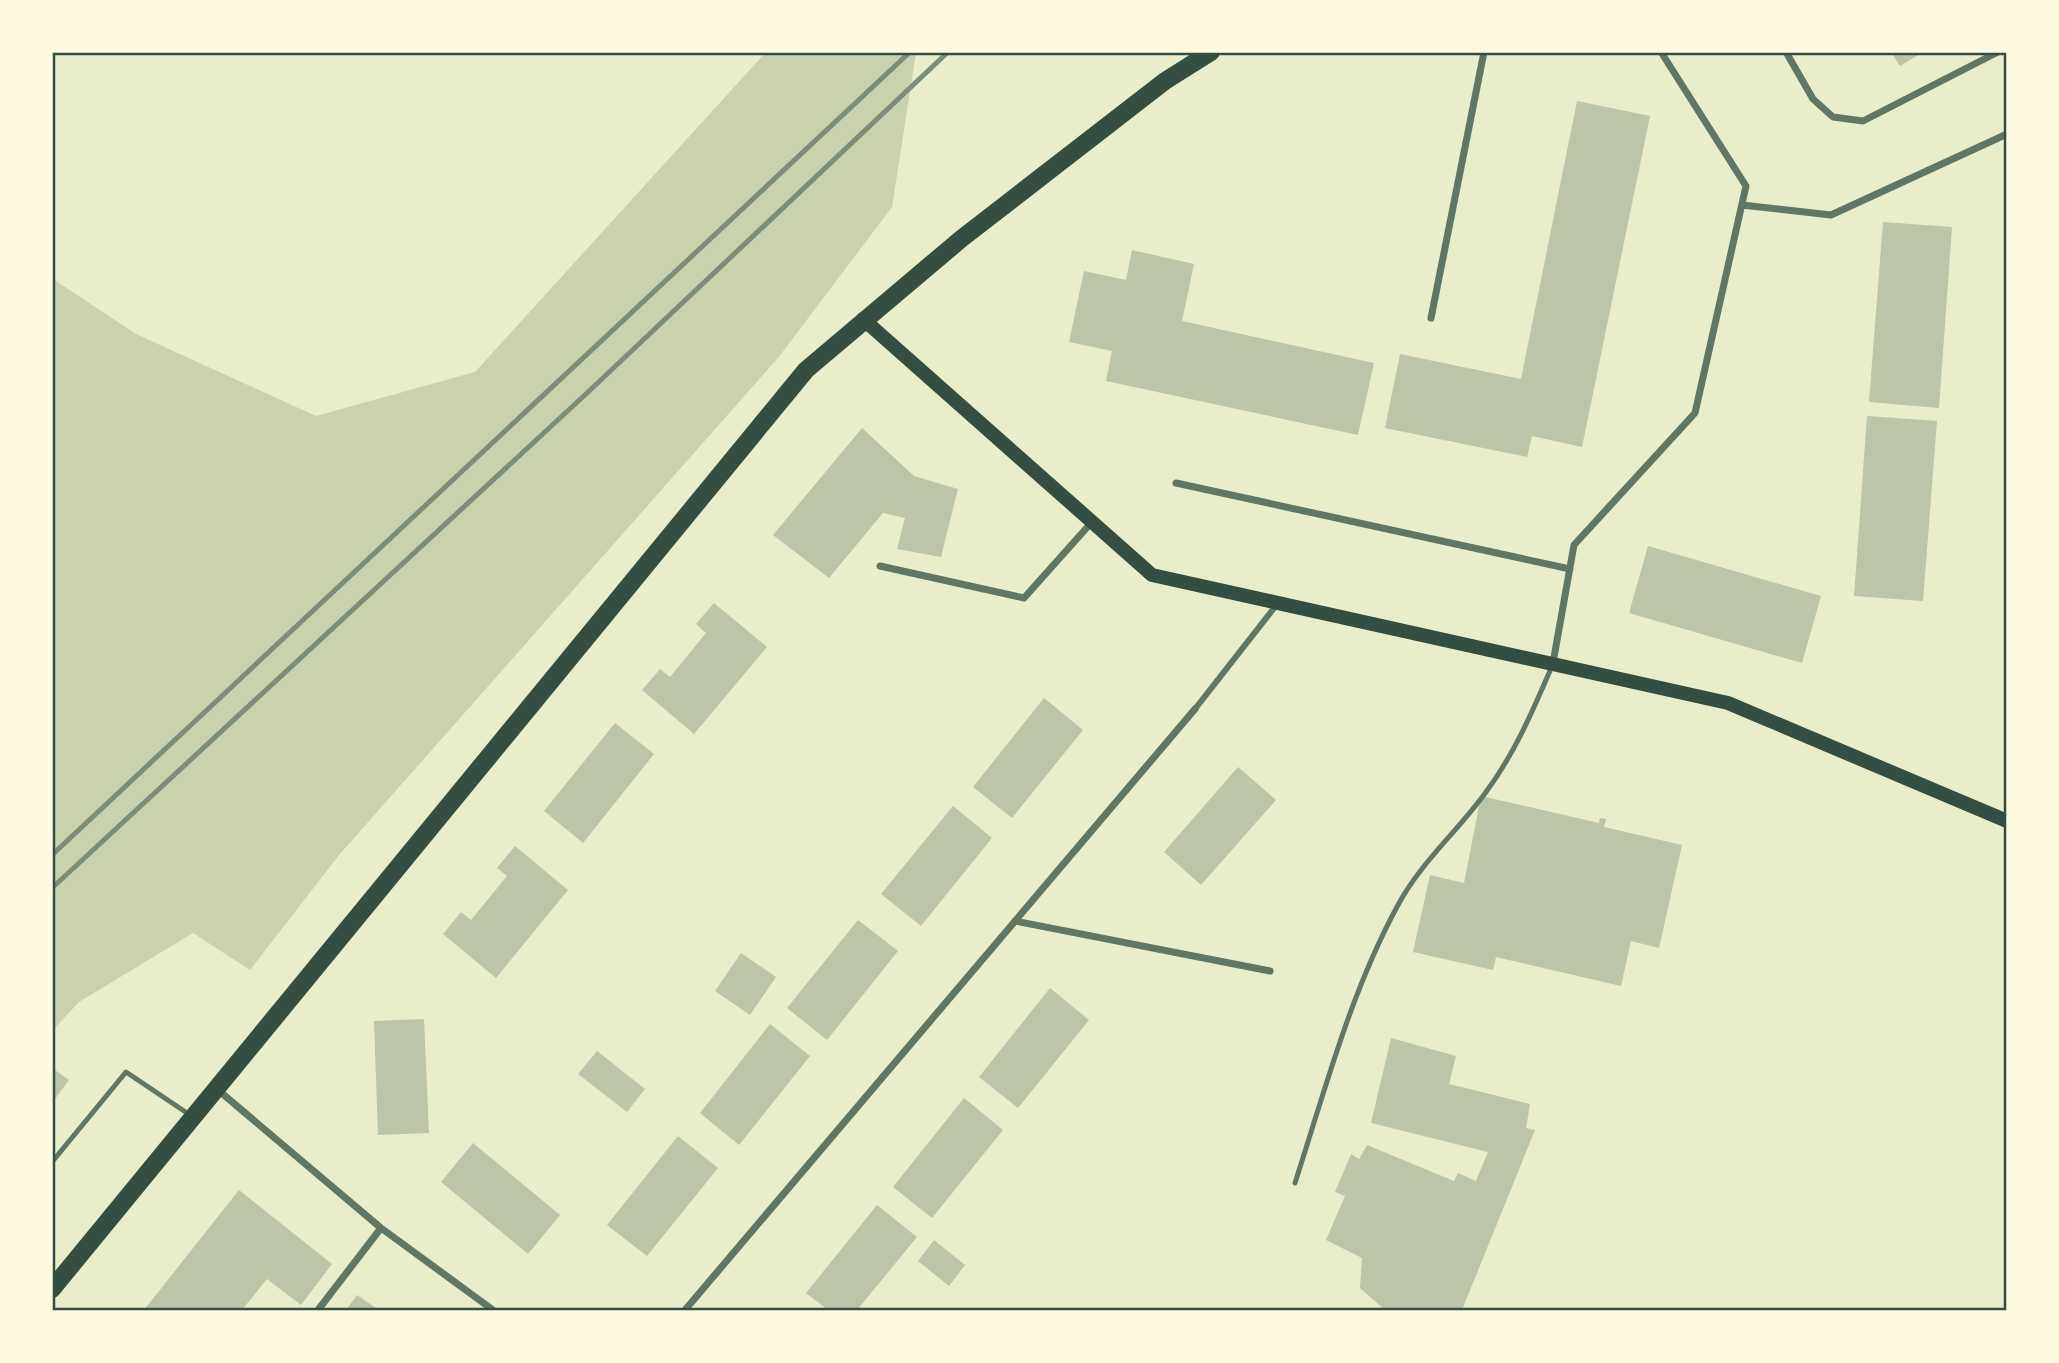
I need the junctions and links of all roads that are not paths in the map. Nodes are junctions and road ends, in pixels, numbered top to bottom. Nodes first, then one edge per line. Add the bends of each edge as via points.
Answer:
1 (1212, 52) edge
2 (1483, 52) edge
3 (1661, 52) edge
4 (1786, 52) edge
5 (1998, 52) edge
6 (2007, 134) edge
7 (1742, 205) junction
8 (1431, 318) dead end
9 (863, 319) junction
10 (1176, 483) dead end
11 (1091, 523) junction
12 (880, 566) dead end
13 (1570, 569) junction
14 (1279, 603) junction
15 (1553, 663) junction
16 (1195, 709) joint
17 (2007, 821) edge
18 (1015, 921) junction
19 (1270, 971) dead end
20 (215, 1088) junction
21 (192, 1116) junction
22 (52, 1162) edge
23 (1295, 1183) dead end
24 (381, 1228) junction
25 (52, 1289) edge
26 (318, 1311) edge
27 (493, 1311) edge
28 (685, 1311) edge

1 - 9 main road via 1166,81
2 - 8 street
3 - 7 street via 1746,186
4 - 5 street via 1813,99 1833,117 1863,121
6 - 7 street via 1831,215
7 - 13 street via 1695,412 1574,545
9 - 11 main road
9 - 20 main road via 806,370
10 - 13 street
11 - 12 street via 1024,598
11 - 14 main road via 1152,575
13 - 15 street
14 - 15 main road
14 - 16 street
15 - 17 main road via 1728,703
15 - 23 lane via 1515,747 1486,793 1426,862 1398,905 1348,1019
16 - 18 street
18 - 19 street
18 - 28 street
20 - 21 main road
20 - 24 street
21 - 22 lane via 126,1072
21 - 25 main road
24 - 26 street
24 - 27 street

